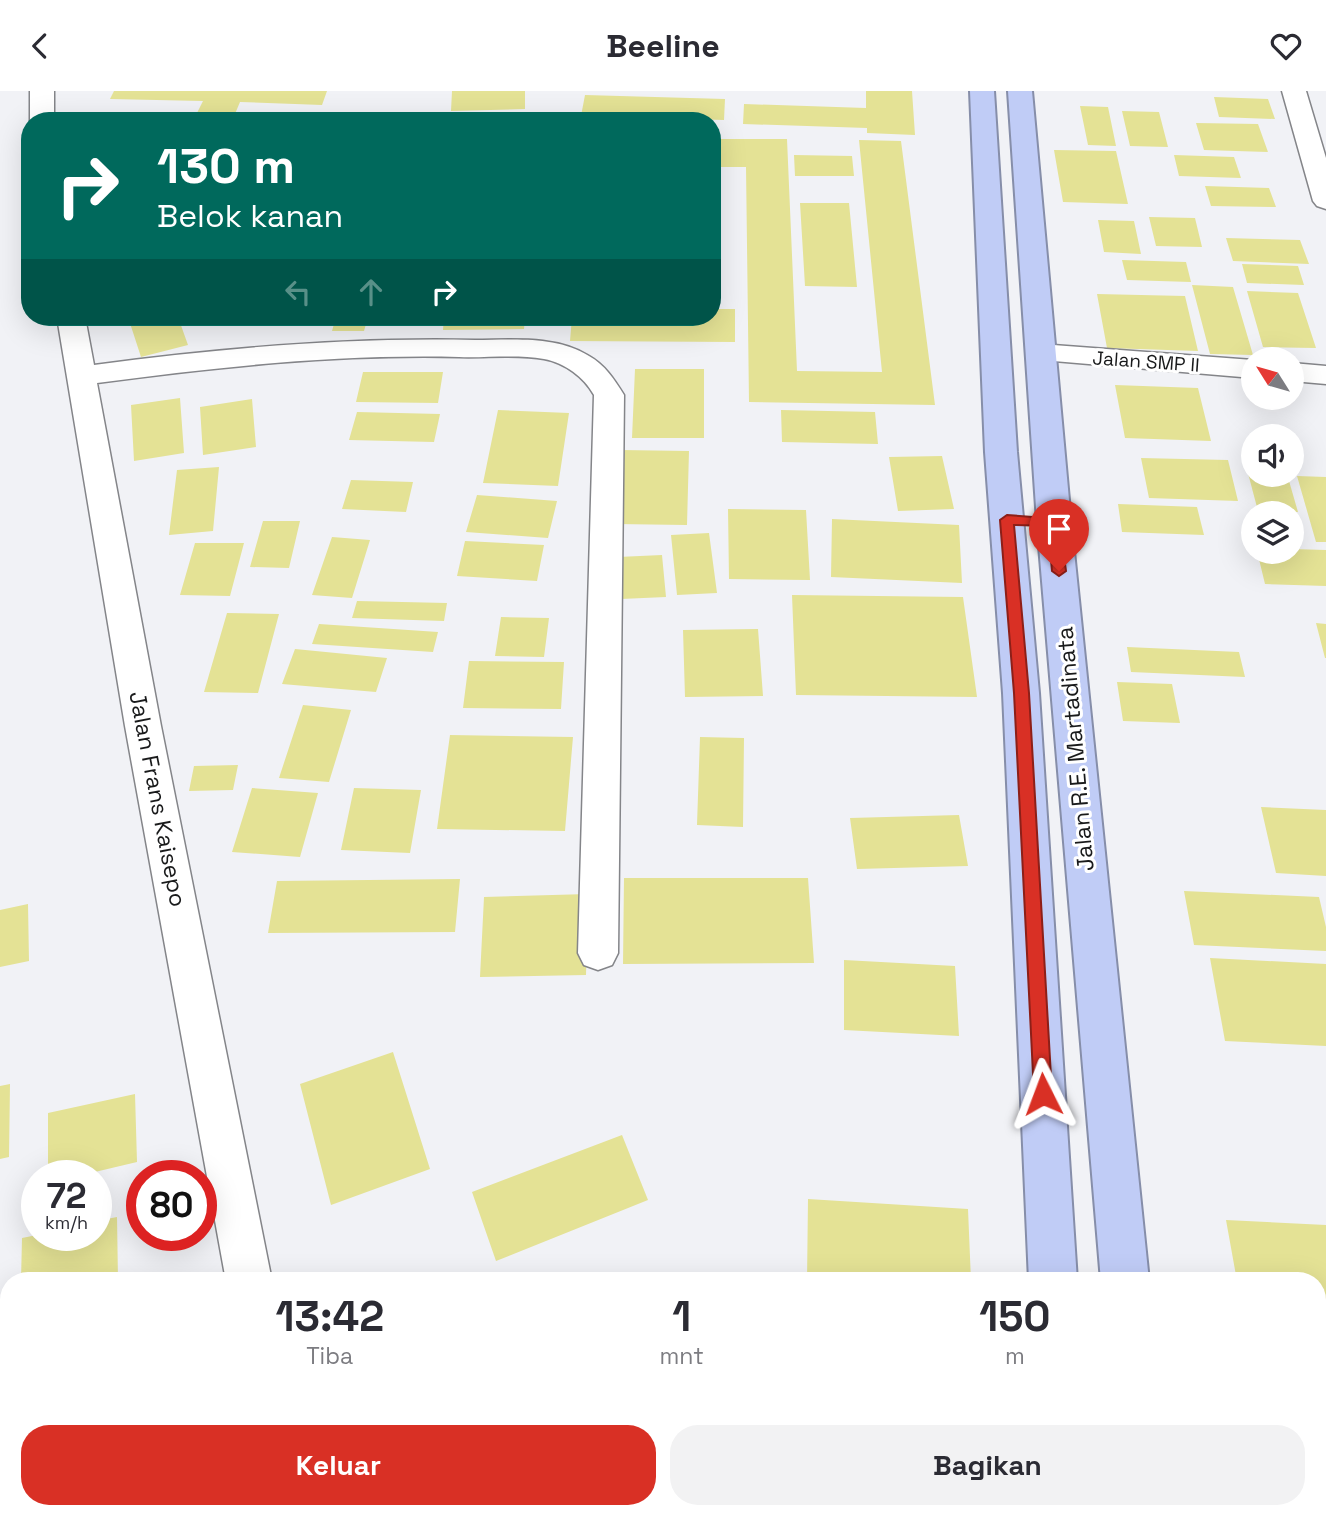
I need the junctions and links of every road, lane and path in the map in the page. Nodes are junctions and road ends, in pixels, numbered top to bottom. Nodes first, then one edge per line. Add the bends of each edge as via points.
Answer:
1 (42, 91) edge
2 (982, 91) edge
3 (1020, 91) edge
4 (1294, 91) edge
5 (42, 112) edge
6 (1326, 201) edge
7 (72, 326) edge
8 (1040, 353) junction
9 (1241, 368) edge
10 (1304, 373) edge
11 (1326, 375) edge
12 (80, 376) junction
13 (1007, 520) junction
14 (1054, 522) junction
15 (598, 953) dead end
16 (247, 1272) edge
17 (1053, 1272) edge
18 (1124, 1272) edge

1 - 5 street
2 - 13 highway
3 - 8 highway, Jalan R.E. Martadinata
4 - 6 street
7 - 12 street, Jalan Frans Kaisepo
8 - 9 street, Jalan SMP II
8 - 14 highway, Jalan R.E. Martadinata
10 - 11 street
12 - 15 street via 231,356 405,347 547,349 578,361 599,378 609,395 609,512
12 - 16 street, Jalan Frans Kaisepo
13 - 14 highway
13 - 17 highway via 1021,693
14 - 18 highway, Jalan R.E. Martadinata

